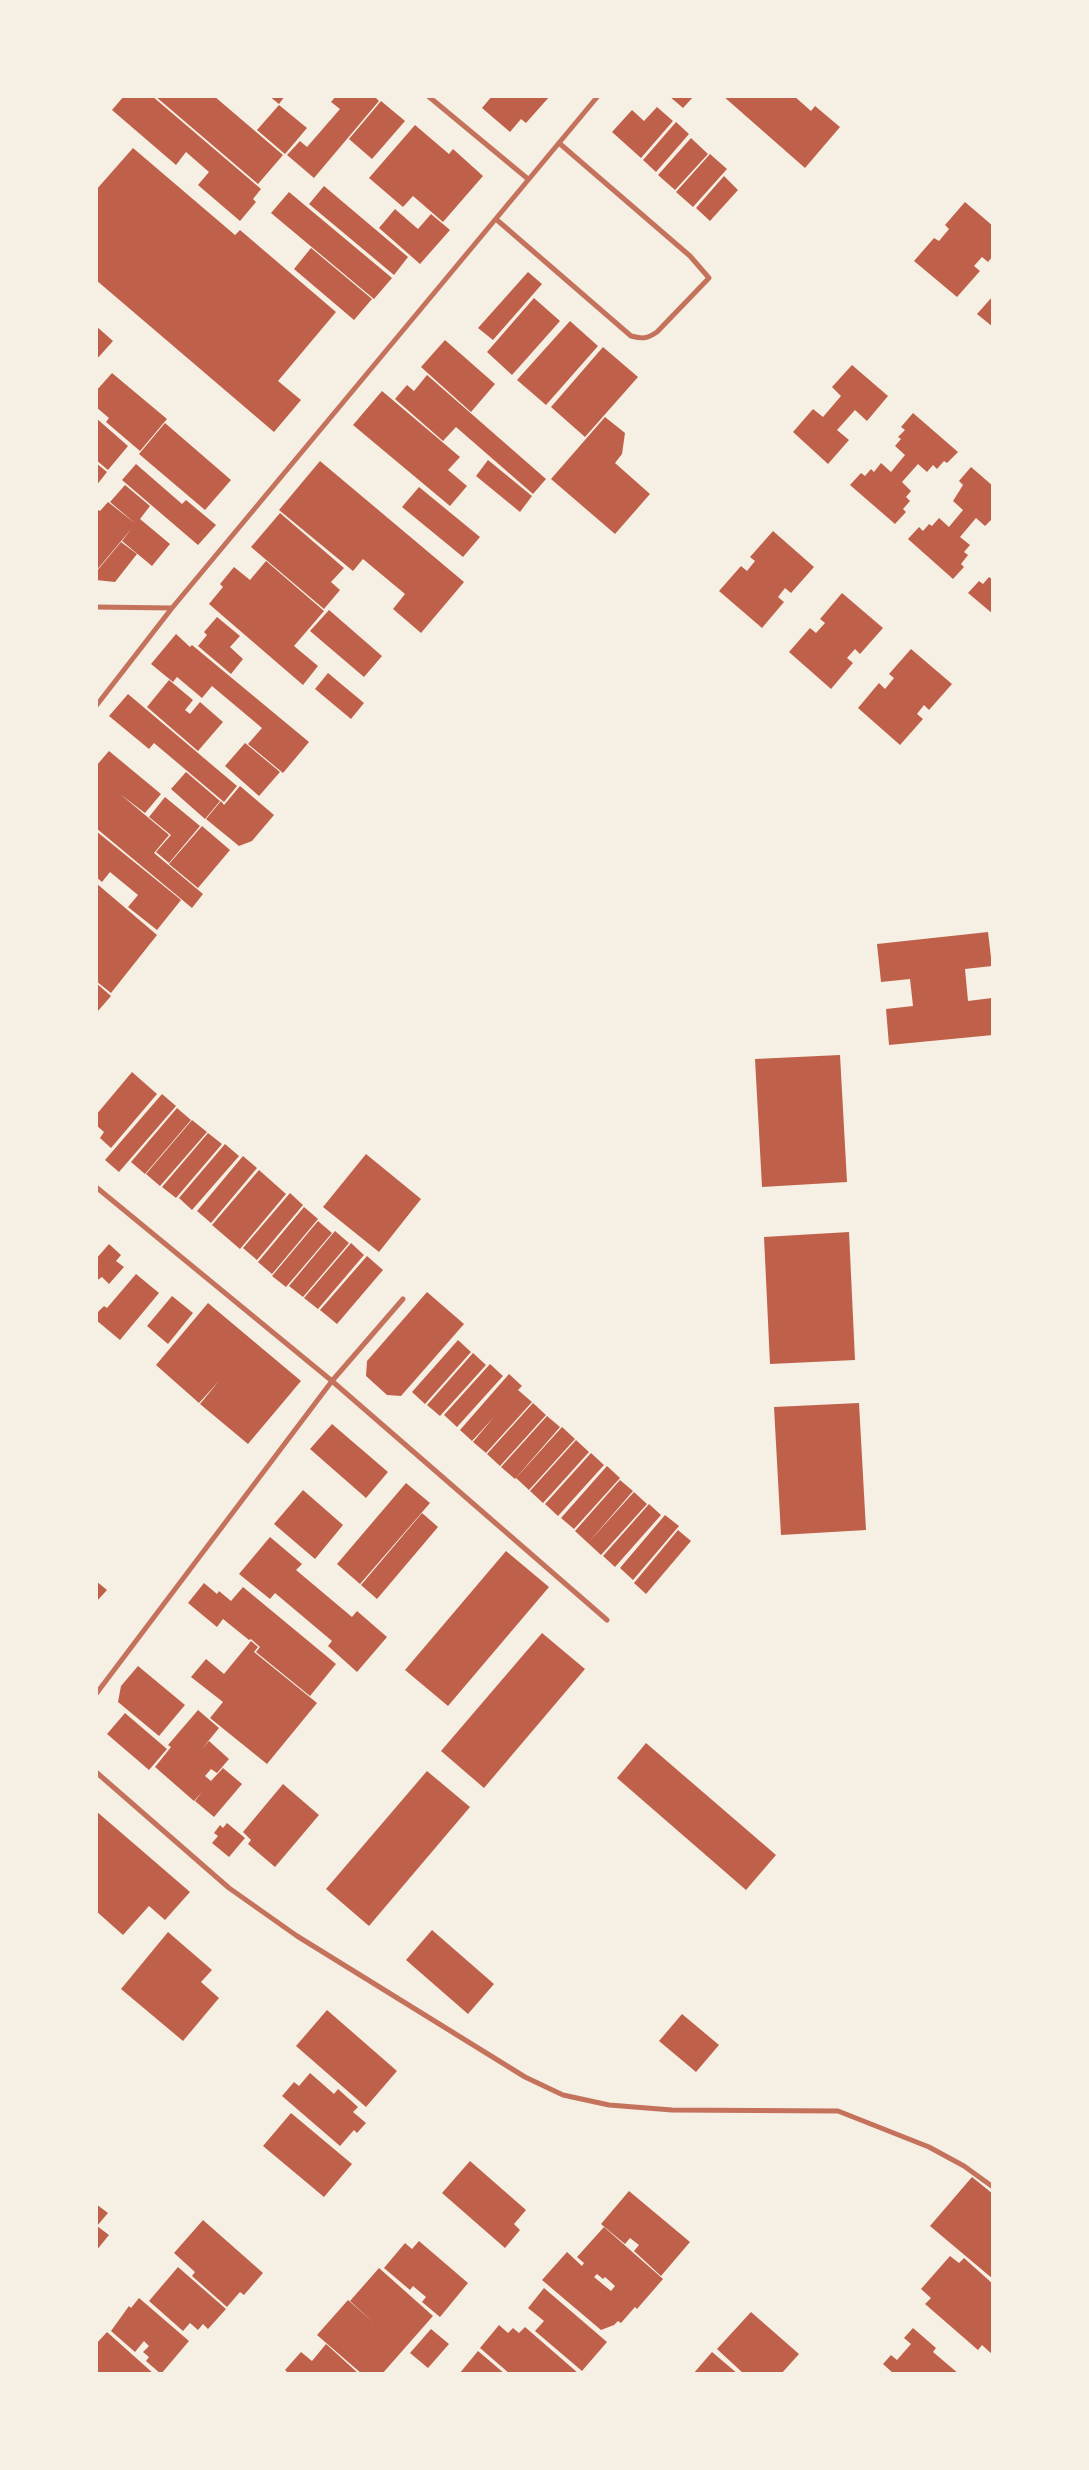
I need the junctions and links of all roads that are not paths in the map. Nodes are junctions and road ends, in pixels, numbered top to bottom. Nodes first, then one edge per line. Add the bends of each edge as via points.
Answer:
1 (428, 96) edge
2 (598, 96) edge
3 (559, 143) junction
4 (528, 179) junction
5 (497, 220) junction
6 (96, 606) edge
7 (172, 608) junction
8 (96, 706) edge
9 (96, 1187) edge
10 (403, 1298) dead end
11 (332, 1381) junction
12 (608, 1620) dead end
13 (96, 1694) edge
14 (96, 1772) edge
15 (993, 2188) edge

1 - 4 street
2 - 3 street
3 - 4 street
3 - 5 street via 690,256 709,278 657,332 642,339 630,336
4 - 5 street
5 - 7 street
6 - 7 street
7 - 8 street
9 - 11 street
10 - 11 street
11 - 12 street
11 - 13 street
14 - 15 street via 229,1888 297,1936 525,2077 555,2091 608,2105 672,2110 838,2111 929,2147 964,2166

